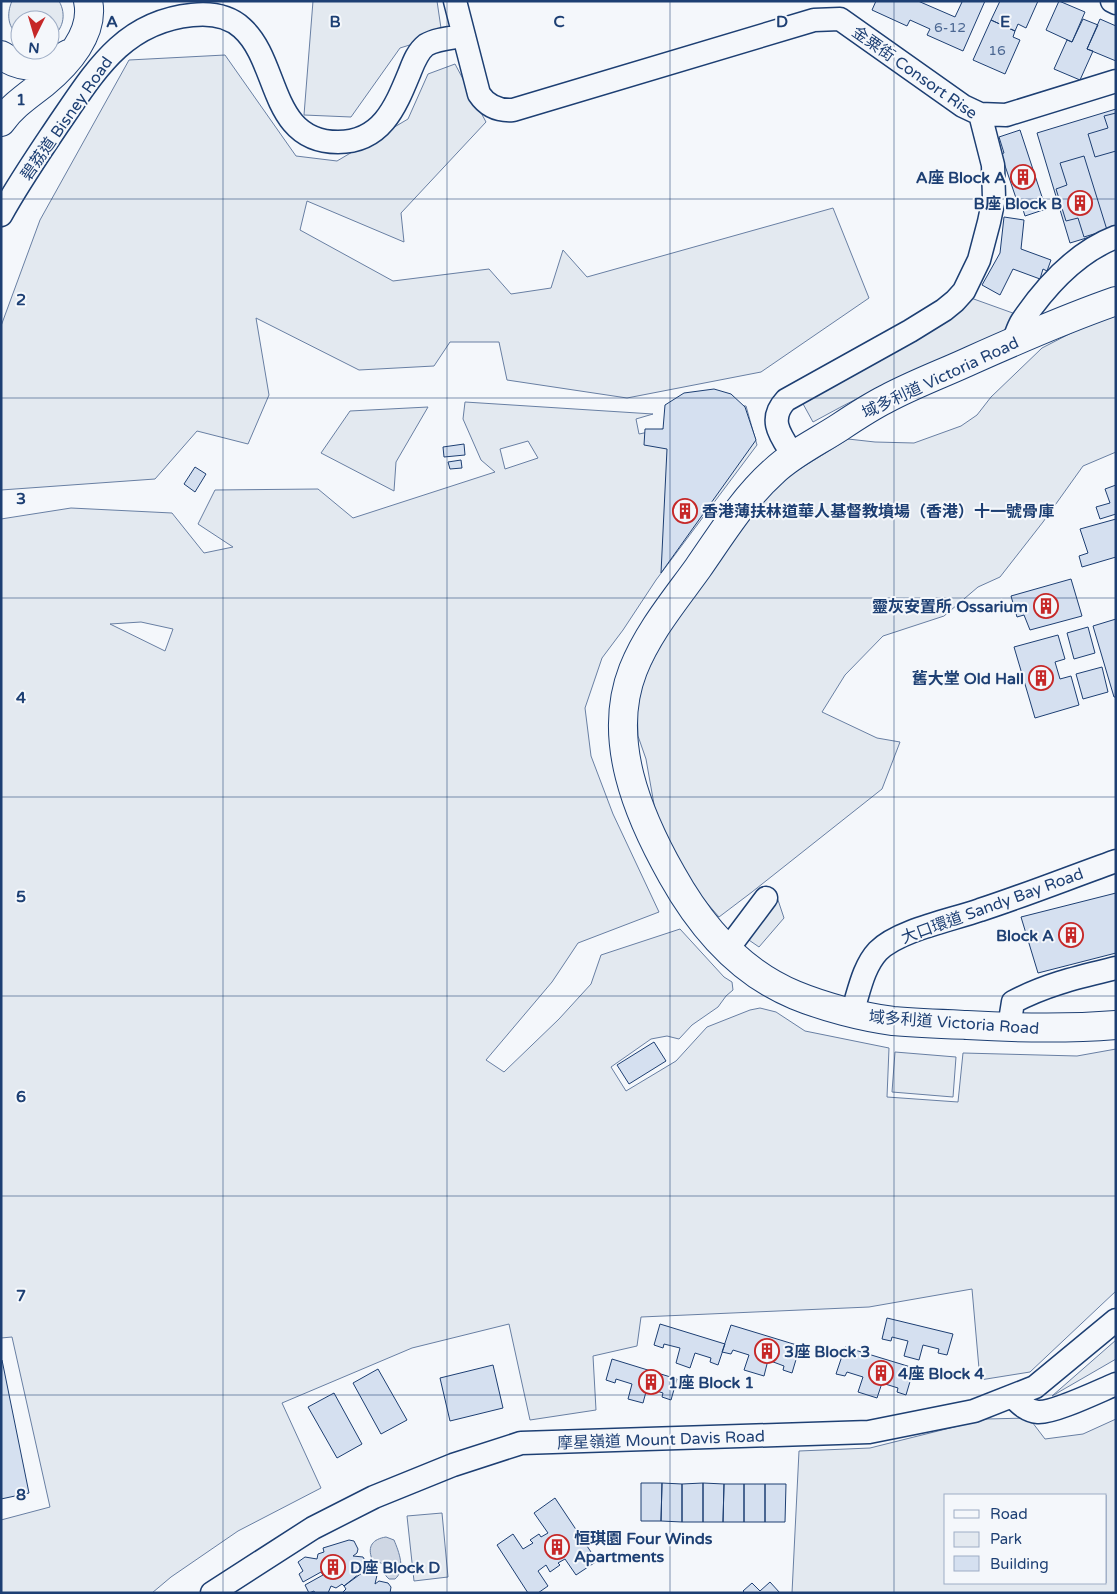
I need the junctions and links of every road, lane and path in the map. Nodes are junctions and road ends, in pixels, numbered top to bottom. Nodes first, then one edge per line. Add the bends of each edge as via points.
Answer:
1 (88, 1) edge
2 (454, 1) edge
3 (1112, 1) edge
4 (1116, 3) edge
5 (835, 10) edge
6 (463, 36) junction
7 (78, 44) junction
8 (1, 55) edge
9 (1116, 81) edge
10 (980, 114) junction
11 (1, 122) edge
12 (1, 215) edge
13 (1116, 237) edge
14 (1116, 301) edge
15 (1017, 341) junction
16 (793, 455) junction
17 (1116, 860) edge
18 (766, 898) dead end
19 (727, 950) junction
20 (1116, 958) edge
21 (1116, 968) edge
22 (852, 1013) junction
23 (1011, 1015) junction
24 (1116, 1025) edge
25 (1116, 1320) edge
26 (1116, 1384) edge
27 (1012, 1396) junction
28 (212, 1593) edge

1 - 7 main road via 88,22
2 - 6 street
3 - 4 street
5 - 6 street, 金粟街 Consort Rise via 814,20 513,110 488,104 479,94
5 - 10 street, 金粟街 Consort Rise via 963,106
6 - 12 street, 碧荔道 Bisney Road via 427,45 421,50 388,118 371,134 339,142 318,139 290,119 255,44 242,28 212,15 200,14 160,22 131,36 111,53 32,164
7 - 8 main road via 63,58 47,65 20,64
7 - 11 main road via 56,73 18,103
9 - 10 street via 1006,115
10 - 16 street, 金粟街 Consort Rise via 993,165 994,198 982,248 968,284 960,297 944,310 786,400 776,422
13 - 15 street via 1089,251 1055,280 1021,322
14 - 15 main road, 域多利道 Victoria Road
15 - 16 main road, 域多利道 Victoria Road via 889,397
16 - 19 main road, 域多利道 Victoria Road via 756,489 662,617 633,670 625,703 624,749 643,815 686,900
17 - 22 street, 大口環道 Sandy Bay Road via 896,939 880,949 871,960
18 - 19 street
19 - 22 main road, 域多利道 Victoria Road via 775,986
20 - 23 street via 1050,974 1030,986
21 - 23 street via 1034,991
22 - 23 main road, 域多利道 Victoria Road via 891,1021
23 - 24 main road, 域多利道 Victoria Road via 1060,1029
25 - 27 street, 摩星嶺道 Mount Davis Road via 1035,1388
26 - 27 street via 1062,1407 1038,1412 1024,1408
27 - 28 street, 摩星嶺道 Mount Davis Road via 974,1411 869,1432 521,1444 446,1468 374,1497 313,1528

